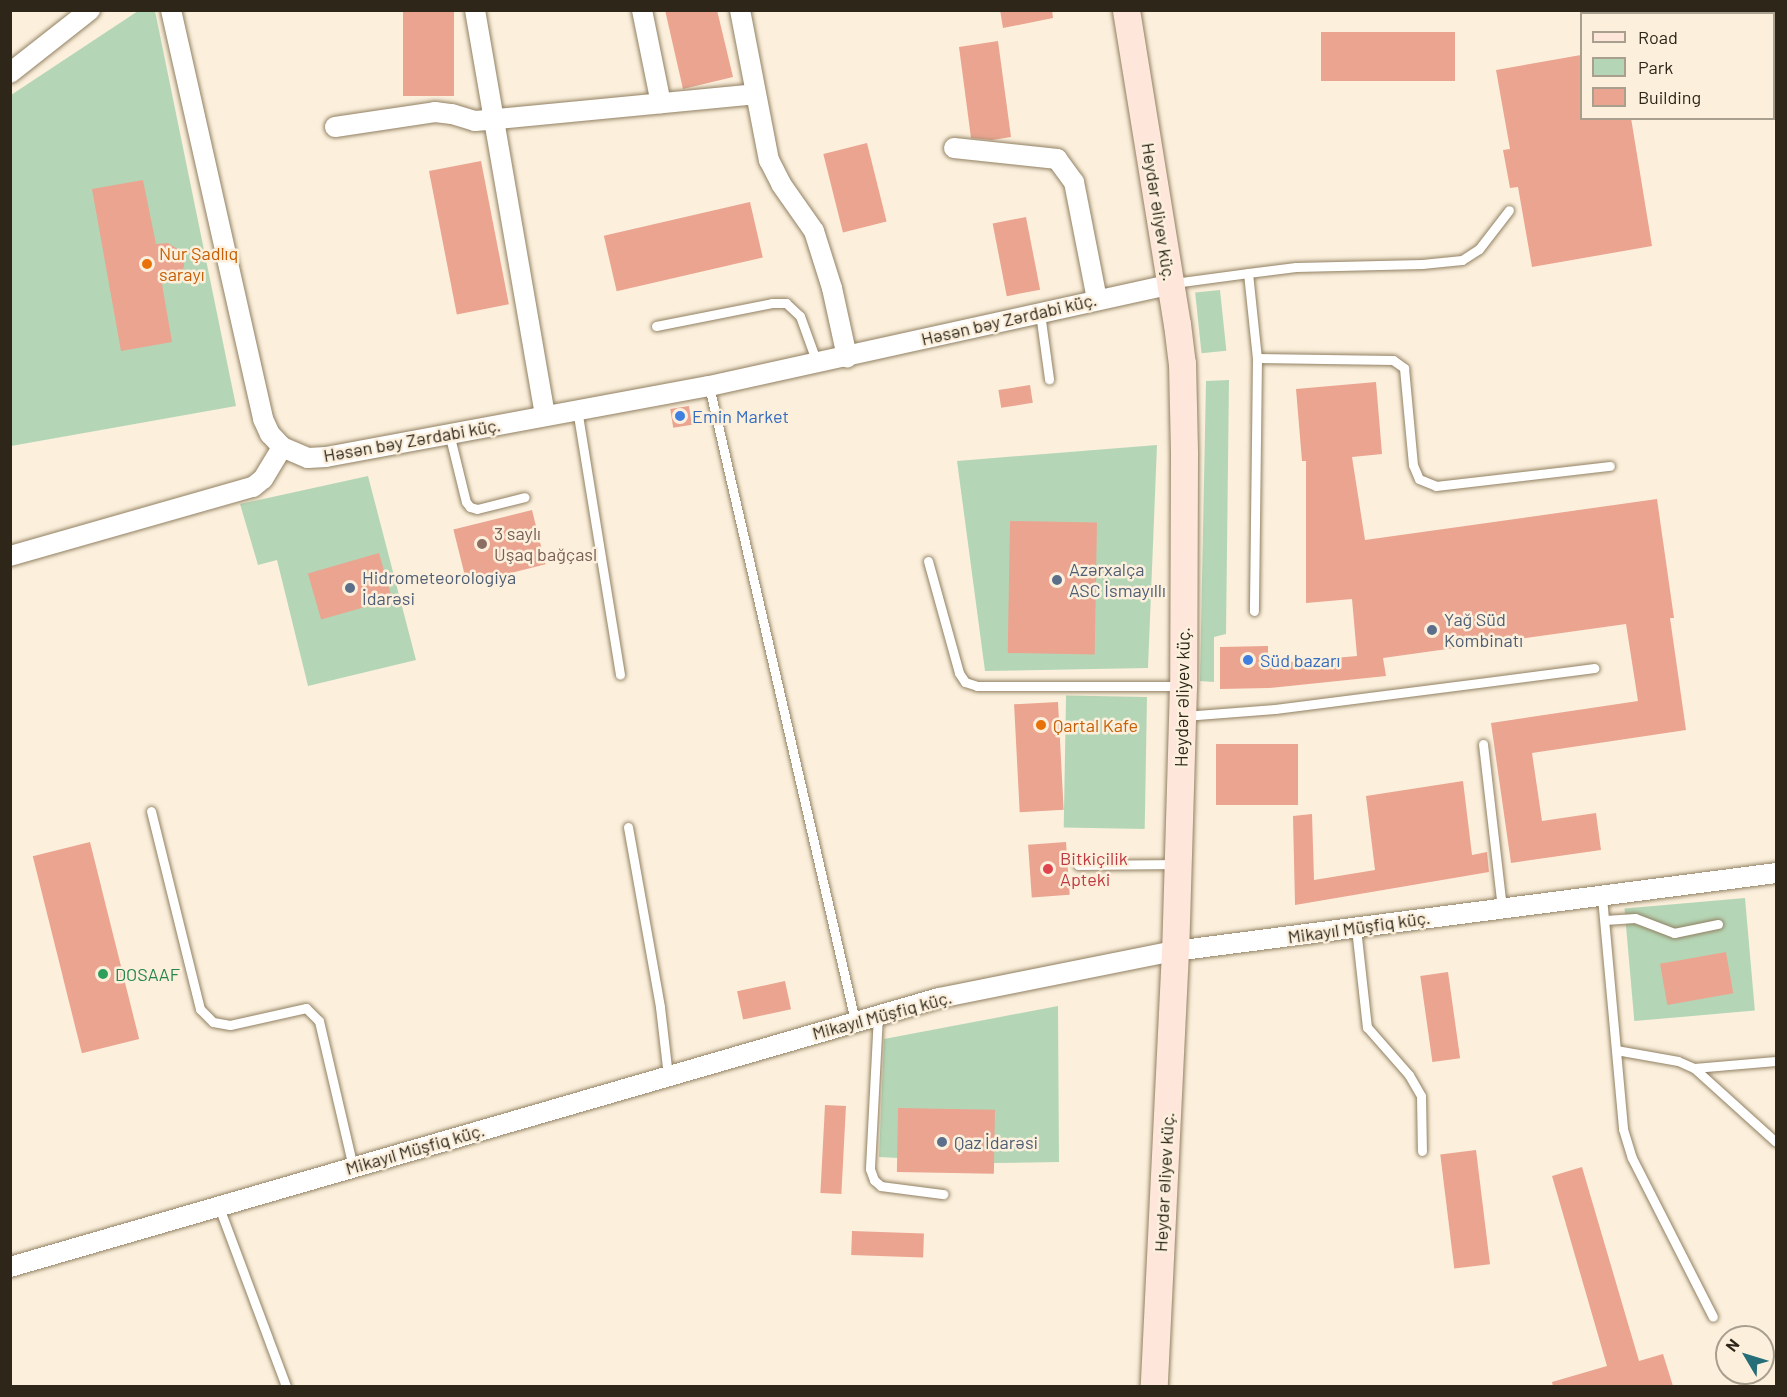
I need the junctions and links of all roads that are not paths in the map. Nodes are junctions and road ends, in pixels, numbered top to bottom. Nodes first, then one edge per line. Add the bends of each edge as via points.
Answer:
1 (90, 10) edge
2 (171, 10) edge
3 (475, 10) edge
4 (642, 10) edge
5 (740, 10) edge
6 (1126, 10) edge
7 (10, 73) edge
8 (755, 94) junction
9 (660, 103) junction
10 (495, 120) junction
11 (335, 127) dead end
12 (954, 148) dead end
13 (1509, 210) dead end
14 (1248, 273) junction
15 (1172, 284) junction
16 (1097, 299) junction
17 (1040, 312) junction
18 (656, 326) dead end
19 (847, 357) junction
20 (1257, 358) junction
21 (818, 363) junction
22 (1049, 379) dead end
23 (709, 386) junction
24 (577, 410) junction
25 (545, 416) junction
26 (449, 433) junction
27 (282, 447) junction
28 (1610, 466) dead end
29 (525, 497) dead end
30 (10, 556) edge
31 (928, 561) dead end
32 (1254, 611) dead end
33 (1594, 668) dead end
34 (620, 675) dead end
35 (1183, 686) junction
36 (1182, 716) junction
37 (1483, 744) dead end
38 (151, 811) dead end
39 (628, 827) dead end
40 (1178, 864) junction
41 (1078, 865) dead end
42 (1776, 873) edge
43 (1602, 897) junction
44 (1502, 908) junction
45 (1605, 920) junction
46 (1718, 924) dead end
47 (1356, 928) junction
48 (1175, 951) junction
49 (878, 1014) junction
50 (855, 1021) junction
51 (1616, 1050) junction
52 (1776, 1061) edge
53 (1694, 1068) junction
54 (668, 1076) junction
55 (1776, 1142) edge
56 (1422, 1151) dead end
57 (353, 1167) junction
58 (943, 1194) dead end
59 (219, 1207) junction
60 (10, 1267) edge
61 (1713, 1317) dead end
62 (286, 1386) edge
63 (1154, 1386) edge

1 - 7 street
2 - 27 street via 263,419
3 - 10 street
4 - 9 street
5 - 8 street
6 - 15 main road, Heydər Əliyev küç.
8 - 9 street
8 - 19 street via 769,160 814,231
9 - 10 street
10 - 11 street via 475,121 435,112
10 - 25 street
12 - 16 street via 1057,159 1074,182
13 - 14 lane via 1479,249 1462,260 1296,267
14 - 15 lane
14 - 20 lane
15 - 16 street, Həsən bəy Zərdabi küç.
15 - 35 main road, Heydər Əliyev küç. via 1182,363
16 - 17 street, Həsən bəy Zərdabi küç.
17 - 19 street, Həsən bəy Zərdabi küç.
17 - 22 lane
18 - 21 lane via 786,303 800,316
19 - 21 street, Həsən bəy Zərdabi küç.
20 - 28 lane via 1394,360 1404,368 1413,465 1419,479 1436,486
20 - 32 lane
21 - 23 street, Həsən bəy Zərdabi küç.
23 - 24 street, Həsən bəy Zərdabi küç.
23 - 50 lane
24 - 25 street, Həsən bəy Zərdabi küç.
24 - 34 lane
25 - 26 street, Həsən bəy Zərdabi küç.
26 - 27 street, Həsən bəy Zərdabi küç. via 326,457 308,458
26 - 29 lane via 466,502 471,507 477,509
27 - 30 street via 263,479 253,487
31 - 35 lane via 959,673 965,682 977,686
33 - 36 lane via 1275,709
35 - 36 main road, Heydər Əliyev küç.
36 - 40 main road, Heydər Əliyev küç.
37 - 44 lane
38 - 57 lane via 200,1009 213,1022 230,1025 306,1008 319,1021
39 - 54 lane via 660,1007
40 - 41 lane
40 - 48 main road, Heydər Əliyev küç.
42 - 43 street, Mikayıl Müşfiq küç.
43 - 44 street, Mikayıl Müşfiq küç.
43 - 45 lane
44 - 47 street, Mikayıl Müşfiq küç.
45 - 46 lane via 1635,918 1674,933
45 - 51 lane
47 - 48 street, Mikayıl Müşfiq küç.
47 - 56 lane via 1368,1027 1409,1075 1421,1096
48 - 49 street, Mikayıl Müşfiq küç.
48 - 63 main road, Heydər Əliyev küç.
49 - 50 street, Mikayıl Müşfiq küç.
49 - 58 lane via 870,1169 881,1186
50 - 54 street, Mikayıl Müşfiq küç.
51 - 53 lane via 1678,1061
51 - 61 lane via 1623,1129 1632,1158
52 - 53 lane
53 - 55 lane
54 - 57 street, Mikayıl Müşfiq küç.
57 - 59 street, Mikayıl Müşfiq küç.
59 - 60 street, Mikayıl Müşfiq küç.
59 - 62 lane

